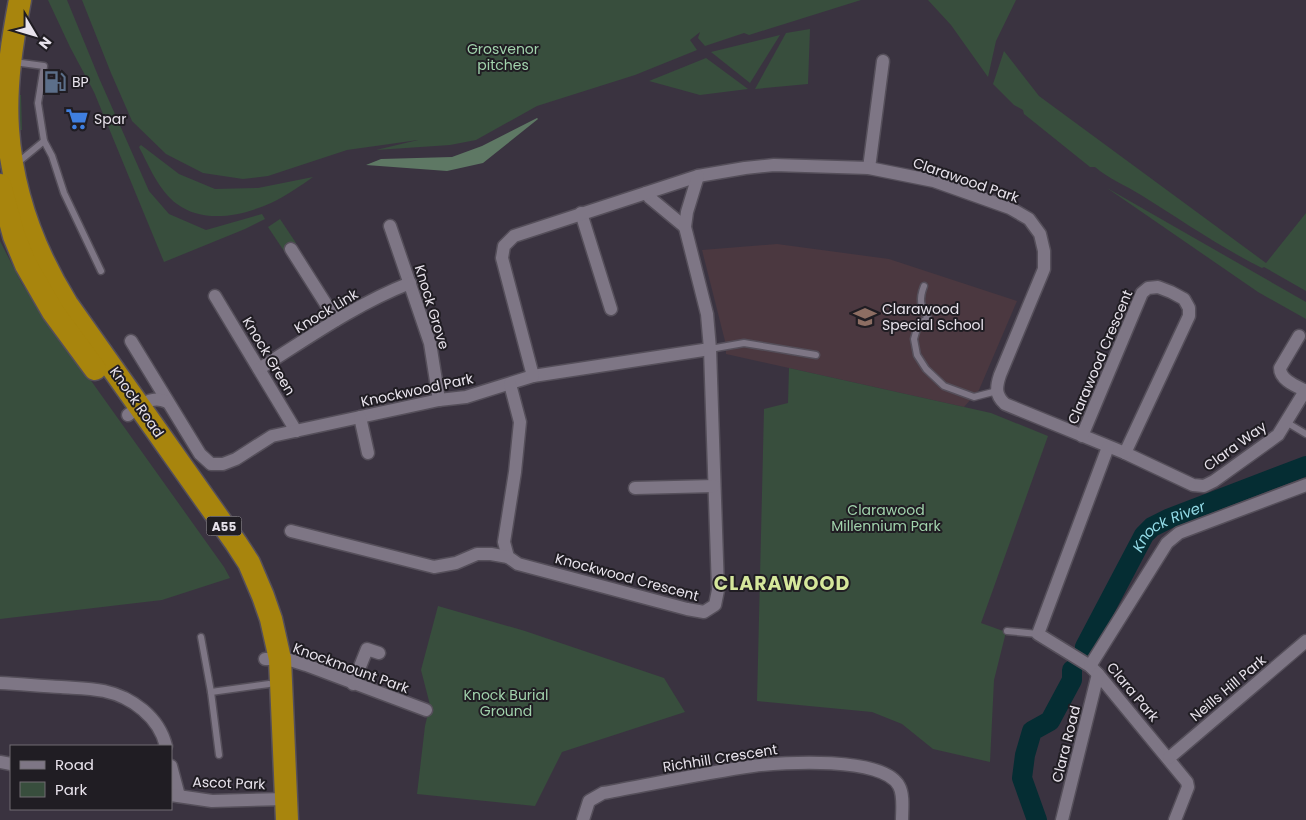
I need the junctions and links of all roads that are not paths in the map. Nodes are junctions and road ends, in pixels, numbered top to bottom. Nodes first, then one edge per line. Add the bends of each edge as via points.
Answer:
1 (20, 0) edge
2 (10, 60) junction
3 (883, 61) dead end
4 (44, 141) junction
5 (14, 166) junction
6 (869, 168) junction
7 (698, 176) junction
8 (0, 184) edge
9 (646, 193) junction
10 (581, 213) junction
11 (5, 220) edge
12 (390, 226) dead end
13 (685, 227) junction
14 (291, 249) dead end
15 (101, 271) dead end
16 (410, 283) junction
17 (924, 286) dead end
18 (215, 296) dead end
19 (611, 309) dead end
20 (336, 320) junction
21 (1299, 336) dead end
22 (131, 341) dead end
23 (710, 349) junction
24 (816, 355) dead end
25 (259, 369) junction
26 (533, 376) junction
27 (510, 384) junction
28 (997, 391) junction
29 (1305, 391) edge
30 (439, 400) junction
31 (167, 402) junction
32 (134, 411) junction
33 (360, 417) junction
34 (1286, 422) junction
35 (296, 431) junction
36 (1306, 434) edge
37 (1082, 436) junction
38 (1108, 446) junction
39 (368, 453) dead end
40 (1126, 453) junction
41 (1306, 485) edge
42 (714, 486) junction
43 (635, 488) dead end
44 (291, 531) dead end
45 (508, 557) junction
46 (1007, 631) dead end
47 (1038, 634) junction
48 (201, 636) dead end
49 (1306, 641) edge
50 (378, 653) dead end
51 (273, 659) junction
52 (1094, 670) junction
53 (0, 683) edge
54 (269, 684) junction
55 (353, 684) junction
56 (211, 692) junction
57 (426, 710) dead end
58 (166, 745) edge
59 (219, 755) dead end
60 (1168, 758) junction
61 (172, 773) edge
62 (175, 795) edge
63 (286, 809) edge
64 (583, 820) edge
65 (902, 820) edge
66 (1062, 820) edge
67 (1175, 820) edge

1 - 2 highway, Knock Road / A55
2 - 4 lane via 44,66 38,103
2 - 5 highway, Knock Road / A55 via 8,129
3 - 6 street
4 - 5 lane
4 - 15 lane
5 - 32 highway, Knock Road / A55 via 19,195 42,262
6 - 7 street, Clarawood Park via 774,165
6 - 28 street, Clarawood Park via 934,181 1010,208 1029,218 1040,234 1044,269 1000,375
7 - 9 street, Clarawood Park
7 - 13 street, Knockwood Crescent
8 - 11 highway, Knock Road / A55
9 - 10 street, Clarawood Park
9 - 13 street
10 - 19 street
10 - 26 street, Clarawood Park via 514,236 504,246 502,258
11 - 32 highway, Knock Road / A55 via 53,312
12 - 16 street, Knock Grove
13 - 23 street, Knockwood Crescent via 707,314
14 - 20 street
16 - 20 street, Knock Link
16 - 30 street, Knock Grove via 430,342
17 - 28 lane via 920,296 921,308 928,318 918,325 914,339 917,355 926,369 944,386 974,397
18 - 25 street, Knock Green
20 - 25 street, Knock Link
21 - 29 street, Clara Way via 1280,373
22 - 31 street, Knockwood Park
23 - 24 lane via 744,343
23 - 26 street, Knockwood Park
23 - 42 street, Knockwood Crescent
25 - 35 street, Knock Green
26 - 27 street, Knockwood Park
27 - 30 street, Knockwood Park via 466,397
27 - 45 street via 520,422 504,542
28 - 37 street via 1005,404
29 - 34 street, Clara Way
30 - 33 street, Knockwood Park
31 - 32 street via 153,398
31 - 35 street, Knockwood Park via 200,454 211,464 236,459 272,436
32 - 51 highway, Knock Road / A55 via 249,563 271,619
33 - 35 street, Knockwood Park
33 - 39 street
34 - 36 lane
34 - 40 street, Clara Way via 1278,435 1204,486 1193,485
37 - 38 street
37 - 40 street, Clarawood Crescent via 1142,293 1148,288 1158,287 1184,299 1189,316
38 - 40 street, Clara Way
38 - 47 street
41 - 52 street, Clara Road via 1179,533 1166,543
42 - 43 street
42 - 45 street, Knockwood Crescent via 718,590 715,605 704,612 518,564
44 - 45 street, Knockwood Crescent via 434,567 456,563 477,554
46 - 47 lane
47 - 52 street, Clara Park
48 - 56 lane
49 - 60 street, Neills Hill Park
50 - 55 street via 367,649
51 - 54 highway, Knock Road / A55
51 - 55 street, Knockmount Park via 287,659
51 - 63 highway, Knock Road / A55
52 - 60 street, Clara Park
52 - 66 street, Clara Road
53 - 58 street via 103,690 120,696 148,714 158,726
54 - 56 lane
54 - 63 highway, Knock Road / A55
55 - 57 street, Knockmount Park
56 - 59 lane
60 - 67 street, Clara Park via 1188,787
61 - 62 street
62 - 63 street, Ascot Park
64 - 65 street, Richhill Crescent via 589,801 603,793 753,766 794,763 857,765 886,774 899,786

